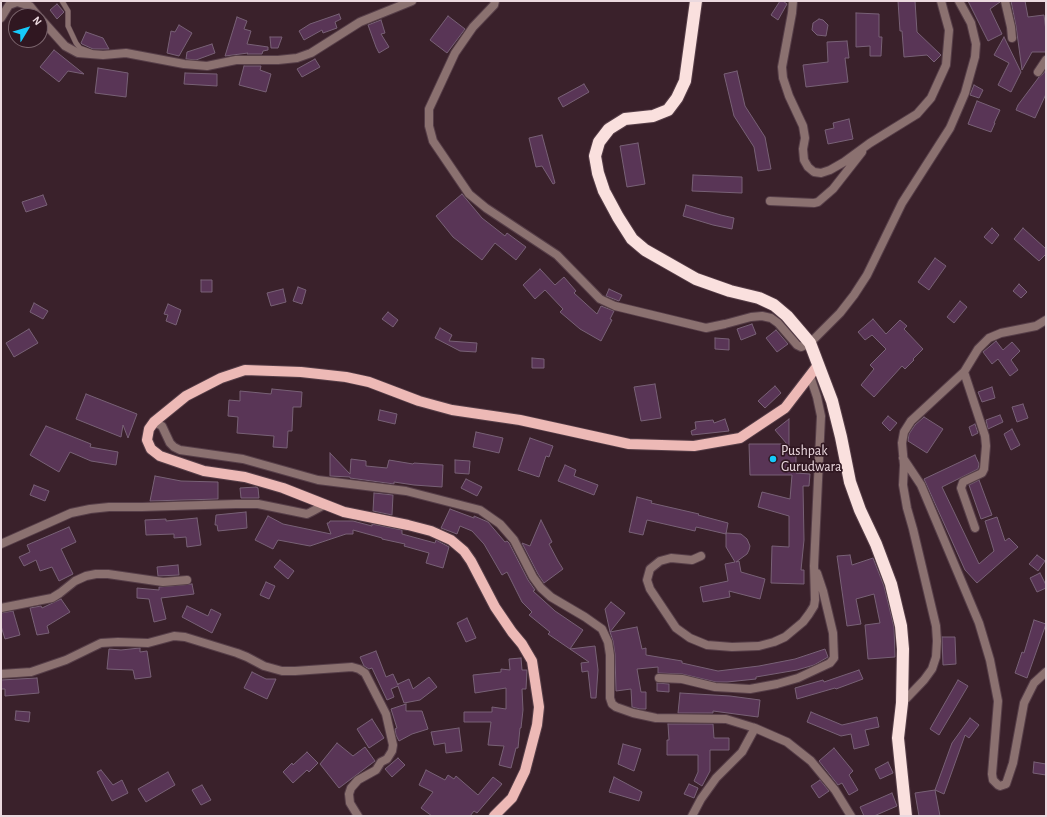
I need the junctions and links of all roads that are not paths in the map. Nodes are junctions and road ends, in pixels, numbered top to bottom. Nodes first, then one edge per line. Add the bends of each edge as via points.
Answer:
1 (62, 1) edge
2 (412, 1) edge
3 (495, 1) edge
4 (696, 1) edge
5 (793, 1) edge
6 (941, 1) edge
7 (959, 1) edge
8 (1005, 1) edge
9 (32, 8) edge
10 (1, 18) edge
11 (48, 27) edge
12 (1012, 38) dead end
13 (103, 56) junction
14 (1046, 60) edge
15 (1038, 72) dead end
16 (870, 143) junction
17 (770, 201) dead end
18 (1046, 320) edge
19 (810, 343) junction
20 (818, 365) junction
21 (964, 372) junction
22 (810, 376) junction
23 (154, 422) junction
24 (903, 458) junction
25 (324, 505) junction
26 (975, 528) dead end
27 (1, 544) edge
28 (701, 556) dead end
29 (814, 566) junction
30 (188, 580) dead end
31 (1, 608) edge
32 (1046, 672) edge
33 (1, 674) edge
34 (659, 678) dead end
35 (902, 703) junction
36 (755, 728) junction
37 (358, 816) edge
38 (494, 816) edge
39 (692, 816) edge
40 (851, 816) edge
41 (906, 816) edge

1 - 13 lane via 68,11 68,26 76,43 80,48
2 - 13 street via 360,22 311,53 297,58 236,60 207,66 126,53
3 - 19 street via 455,53 429,109 429,126 433,141 469,194 557,255 600,299 615,306 706,328 762,316 778,323 797,345 801,347
4 - 19 highway via 685,80 677,98 668,110 653,116 626,119 609,129 599,142 595,156 604,190 632,239 645,250 696,279 774,304 788,316
5 - 16 street via 782,67 789,96 803,126 804,160 814,172 826,172
6 - 16 street via 949,30 947,58 931,98 917,114
7 - 19 street via 971,24 976,44 965,92 950,128 902,203 867,276 840,313
8 - 12 street
9 - 10 street via 17,2 9,5
11 - 13 street via 69,49 78,53
14 - 15 street
16 - 17 street via 821,200 814,203
18 - 21 street via 1036,326 989,338 978,349
19 - 20 highway
20 - 22 main road
20 - 35 highway via 834,408 850,482 891,584 901,626
21 - 24 street via 911,421 904,432
21 - 26 street via 986,446 982,473 963,482 961,488
22 - 23 main road via 785,408 740,438 694,446 629,444 520,420 452,410 369,382 301,372 245,370 220,378 186,396
22 - 29 street via 821,416
23 - 25 main road via 149,429 147,440 151,450 160,456 204,471 270,484
23 - 36 street via 162,426 170,443 180,450 243,459 318,480 406,491 480,510 500,524 514,540 534,578 551,598 602,629 610,655 612,704 627,711 656,718 726,720
24 - 32 street via 921,485 979,623 990,660 998,701 992,774 1000,786 1007,782 1013,763 1024,703 1034,683
24 - 35 street via 903,486 907,508 928,587 937,641 932,669
25 - 27 street via 307,514 258,504 90,509 71,513
25 - 38 main road via 344,512 431,531 451,540 464,551 494,607 532,661 539,707 537,725 525,771 512,798
28 - 29 street via 692,560 671,558 660,561 650,569 648,584 676,628 690,638 707,645 732,648 774,642 804,622 814,606
29 - 34 street via 833,633 834,658 830,663 798,678 750,689 716,687
30 - 31 street via 163,582 96,574 75,581 52,598
33 - 37 street via 31,672 66,660 102,643 148,643 174,636 236,653 282,671 352,667 359,669 365,674 386,714 393,745 387,759 351,788 350,803
35 - 41 highway via 898,738
36 - 39 street via 742,752 716,778
36 - 40 street via 787,742 811,762

